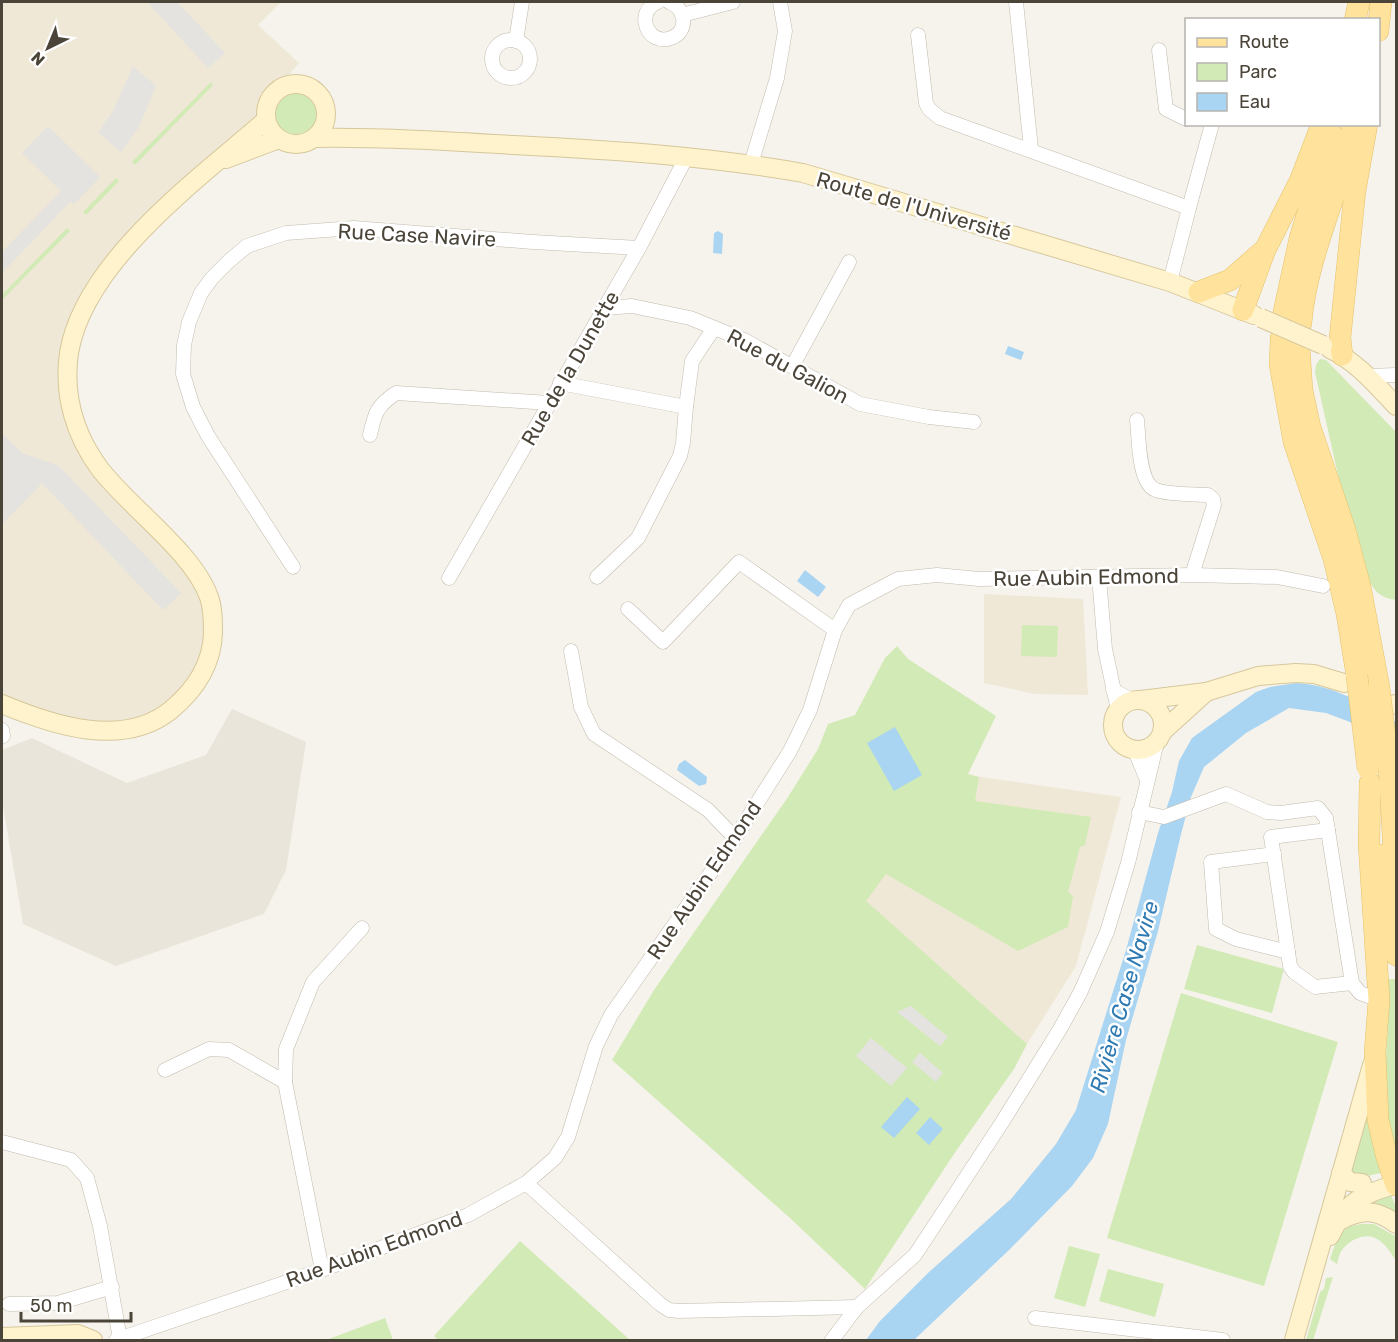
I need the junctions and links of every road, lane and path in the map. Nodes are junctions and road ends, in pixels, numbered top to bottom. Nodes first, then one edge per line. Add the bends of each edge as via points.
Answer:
1 (522, 2) edge
2 (658, 2) edge
3 (669, 2) edge
4 (733, 2) edge
5 (780, 2) edge
6 (1016, 2) edge
7 (1359, 2) edge
8 (1380, 2) edge
9 (682, 15) junction
10 (1355, 18) edge
11 (1376, 18) edge
12 (1379, 18) edge
13 (918, 35) dead end
14 (516, 41) dead end
15 (1159, 50) dead end
16 (326, 117) junction
17 (1185, 118) edge
18 (266, 120) junction
19 (1208, 126) edge
20 (1321, 126) edge
21 (1333, 126) edge
22 (1353, 126) edge
23 (1367, 126) edge
24 (314, 138) junction
25 (391, 138) junction
26 (279, 139) junction
27 (1031, 149) junction
28 (687, 156) junction
29 (216, 163) junction
30 (751, 164) junction
31 (1189, 208) junction
32 (639, 248) junction
33 (1265, 250) junction
34 (849, 262) dead end
35 (1170, 282) junction
36 (1199, 292) junction
37 (604, 308) junction
38 (1252, 314) junction
39 (714, 328) junction
40 (1342, 355) junction
41 (793, 365) junction
42 (1396, 375) edge
43 (1368, 376) junction
44 (560, 384) junction
45 (549, 403) junction
46 (1396, 406) edge
47 (686, 407) junction
48 (1137, 420) dead end
49 (974, 422) dead end
50 (370, 435) dead end
51 (293, 567) dead end
52 (1192, 575) junction
53 (597, 577) dead end
54 (1099, 577) junction
55 (449, 578) dead end
56 (1323, 586) dead end
57 (628, 609) dead end
58 (835, 630) junction
59 (571, 651) dead end
60 (1350, 680) junction
61 (1206, 692) junction
62 (1131, 704) junction
63 (4, 710) edge
64 (1160, 737) junction
65 (1135, 751) junction
66 (1376, 777) junction
67 (1147, 780) junction
68 (1139, 813) junction
69 (1396, 818) edge
70 (1328, 830) junction
71 (735, 838) junction
72 (1274, 854) junction
73 (1396, 888) edge
74 (362, 928) dead end
75 (1288, 952) junction
76 (1396, 955) edge
77 (1352, 983) junction
78 (1379, 1000) junction
79 (1375, 1053) junction
80 (165, 1070) dead end
81 (285, 1082) junction
82 (2, 1142) edge
83 (1341, 1173) junction
84 (1396, 1181) edge
85 (526, 1183) junction
86 (1362, 1183) junction
87 (1333, 1218) junction
88 (1396, 1224) edge
89 (322, 1270) junction
90 (112, 1287) junction
91 (9, 1305) dead end
92 (857, 1307) junction
93 (1035, 1318) dead end
94 (2, 1337) edge
95 (118, 1340) edge
96 (93, 1341) edge
97 (832, 1341) edge
98 (1223, 1341) edge
99 (1294, 1341) edge

1 - 14 street
2 - 9 street via 649,7 644,19 653,36 665,40 676,35 683,24
3 - 9 street via 678,6
4 - 9 street
5 - 30 street via 785,30 777,78
6 - 27 street
7 - 10 main road
8 - 11 main road
8 - 12 main road
13 - 27 street via 928,109 955,124
15 - 17 street via 1166,109
16 - 18 main road via 317,93 294,84 280,88 270,97
16 - 24 main road
16 - 25 main road, Route de l'Université via 352,129
18 - 26 main road
18 - 29 main road, Route de l'Université
19 - 31 street
20 - 33 main road via 1300,181
21 - 22 main road via 1300,238 1292,319 1306,286
23 - 40 main road via 1355,191 1340,338
24 - 25 main road, Route de l'Université
24 - 26 main road, Route de l'Université via 300,144
25 - 28 main road, Route de l'Université
26 - 29 main road, Route de l'Université
27 - 31 street
28 - 30 main road, Route de l'Université
28 - 32 street, Rue de la Dunette
29 - 63 main road, Route de l'Université via 174,199 105,275 72,337 68,371 72,413 86,447 101,470 197,572 209,597 213,641 207,666 182,701 162,717 137,728 80,728
30 - 35 main road, Route de l'Université via 803,173
31 - 35 street
32 - 37 street, Rue de la Dunette
32 - 51 street, Rue Case Navire via 354,228 286,232 247,246 229,261 201,293 189,322 183,374 193,407 208,436
33 - 36 main road via 1230,280
33 - 38 main road
34 - 41 street
35 - 36 main road, Route de l'Université
36 - 38 main road, Route de l'Université
37 - 39 street, Rue du Galion via 632,306 690,318
37 - 44 street, Rue de la Dunette
38 - 40 main road, Route de l'Université, bridge
39 - 41 street, Rue du Galion
39 - 47 street via 692,361
40 - 43 main road, Route de l'Université
41 - 49 street, Rue du Galion via 860,404
42 - 43 street
43 - 46 main road, Route de l'Université
44 - 45 street, Rue de la Dunette
44 - 47 street
45 - 50 street via 396,393 381,403
45 - 55 street, Rue de la Dunette
47 - 53 street via 680,456 638,538
48 - 52 street via 1143,476 1148,486 1156,491 1208,495 1213,499
52 - 54 street, Rue Aubin Edmond
52 - 56 street, Rue Aubin Edmond via 1277,577
54 - 58 street, Rue Aubin Edmond via 979,579 937,575 898,579 849,605
54 - 62 street via 1113,690
57 - 58 street via 663,642 739,562
58 - 71 street, Rue Aubin Edmond via 810,710
59 - 71 street via 581,707 594,734 708,810
60 - 61 main road via 1296,673 1258,676
60 - 66 main road, bridge
60 - 66 main road, bridge via 1347,614 1334,559 1294,442 1280,365 1290,342 1310,427 1357,575 1379,687
61 - 62 main road
61 - 64 main road
62 - 64 main road via 1156,708 1163,723
62 - 65 main road via 1113,724 1116,738
64 - 65 main road via 1151,747
64 - 67 street
65 - 67 street
66 - 69 main road
66 - 73 main road
66 - 76 main road
66 - 78 main road via 1369,844
67 - 68 street
68 - 70 street via 1164,817 1226,794 1267,812 1318,808 1326,818
68 - 92 street via 1107,932 1060,1029 915,1255
70 - 72 street via 1271,837
70 - 77 street
71 - 85 street, Rue Aubin Edmond via 611,1015 596,1046 568,1137 555,1158
72 - 75 street
72 - 75 street via 1211,862 1216,929 1236,939
74 - 81 street via 312,982 286,1049
75 - 77 street via 1291,969 1312,986
77 - 78 street via 1360,993
78 - 79 main road
79 - 83 main road
79 - 84 main road via 1378,1120
80 - 81 street via 209,1049 229,1050
81 - 89 street
82 - 90 street via 71,1160 87,1178
83 - 86 main road via 1350,1182
83 - 87 main road
84 - 86 main road
84 - 87 main road via 1354,1201
85 - 89 street, Rue Aubin Edmond via 468,1215
85 - 92 street via 669,1310
86 - 87 main road via 1343,1197
87 - 88 main road via 1364,1211 1380,1214
87 - 99 main road
89 - 95 street, Rue Aubin Edmond
90 - 91 street via 58,1303
90 - 95 street
92 - 97 street
93 - 98 street
94 - 96 main road via 78,1334

